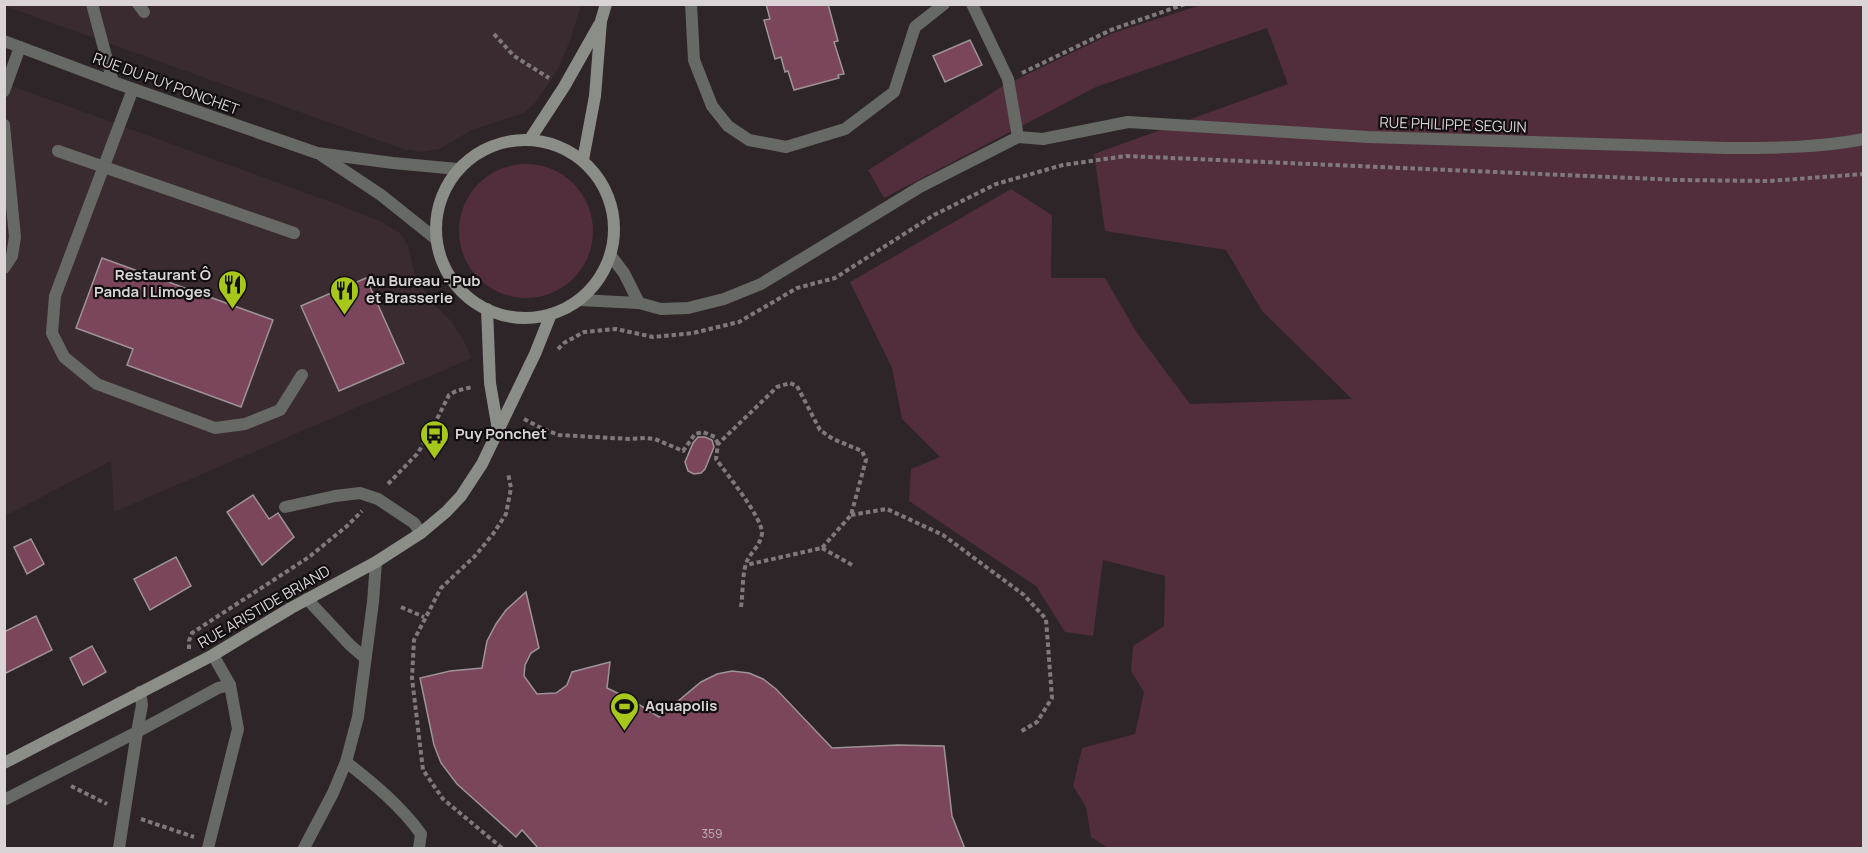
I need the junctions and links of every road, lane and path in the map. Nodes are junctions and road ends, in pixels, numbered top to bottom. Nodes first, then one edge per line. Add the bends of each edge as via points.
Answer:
1 (93, 4) edge
2 (606, 4) edge
3 (691, 4) edge
4 (944, 4) edge
5 (972, 4) edge
6 (1185, 4) edge
7 (601, 21) junction
8 (494, 34) dead end
9 (4, 41) edge
10 (20, 47) junction
11 (1008, 79) junction
12 (112, 82) junction
13 (555, 82) dead end
14 (133, 89) junction
15 (4, 91) edge
16 (4, 125) edge
17 (1018, 137) junction
18 (530, 139) junction
19 (1863, 139) edge
20 (58, 151) dead end
21 (317, 153) junction
22 (583, 160) junction
23 (104, 166) junction
24 (458, 169) junction
25 (1863, 174) edge
26 (294, 233) dead end
27 (436, 239) junction
28 (611, 256) junction
29 (4, 268) edge
30 (579, 300) junction
31 (639, 303) junction
32 (487, 309) junction
33 (551, 314) junction
34 (535, 354) junction
35 (302, 375) dead end
36 (490, 383) junction
37 (523, 419) dead end
38 (498, 431) junction
39 (718, 444) junction
40 (508, 473) dead end
41 (375, 497) junction
42 (285, 507) dead end
43 (852, 515) junction
44 (421, 533) junction
45 (822, 548) junction
46 (376, 562) junction
47 (746, 565) junction
48 (852, 565) dead end
49 (307, 598) junction
50 (401, 607) dead end
51 (741, 607) dead end
52 (424, 617) junction
53 (213, 655) junction
54 (365, 658) junction
55 (190, 667) junction
56 (230, 685) junction
57 (140, 692) junction
58 (138, 732) junction
59 (1020, 732) dead end
60 (346, 762) junction
61 (4, 763) edge
62 (4, 800) edge
63 (501, 848) edge
64 (119, 849) edge
65 (208, 849) edge
66 (304, 849) edge
67 (419, 849) edge
68 (492, 849) edge

1 - 12 street
2 - 7 street
3 - 4 street via 694,60 712,106 728,126 749,140 786,147 845,129 894,92 915,27
5 - 11 street
6 - 11 path via 1111,30
7 - 18 street
7 - 22 street via 595,96
8 - 13 path via 514,56
9 - 10 street, RUE DU PUY PONCHET
10 - 12 street, RUE DU PUY PONCHET
10 - 15 street
11 - 17 street
12 - 14 street, RUE DU PUY PONCHET
14 - 21 street, RUE DU PUY PONCHET
14 - 23 street
16 - 29 street via 15,237 12,256
17 - 19 street, RUE PHILIPPE SEGUIN via 1043,139 1128,122 1368,137 1726,148 1783,148
17 - 31 street via 920,187 761,284 688,308 661,309
18 - 22 street via 558,145
18 - 24 street via 503,142 478,152
20 - 23 street
21 - 24 street, RUE DU PUY PONCHET
21 - 27 street, RUE DU PUY PONCHET via 381,195
22 - 28 street via 600,180 611,204 615,229
23 - 26 street
23 - 35 street via 55,296 52,333 64,357 97,384 215,428 245,424 280,410
24 - 27 street via 444,190 436,214
25 - 34 path via 1769,181 1126,156 1074,163 996,184 934,215 835,278 797,288 739,322 653,337 615,329 584,332 564,343 547,362
27 - 32 street via 445,268 462,292
28 - 30 street via 598,281
28 - 31 street
30 - 31 street
30 - 33 street
32 - 33 street via 518,318
32 - 36 street
33 - 34 street, RUE ARISTIDE BRIAND
34 - 38 street, RUE ARISTIDE BRIAND
36 - 38 street
36 - 41 path via 449,395 417,454
37 - 39 path via 559,435 655,439 683,451 695,434 704,432 715,437
38 - 44 street, RUE ARISTIDE BRIAND via 461,496
39 - 43 path via 777,387 790,383 797,386 820,430 865,455
39 - 47 path via 716,459 761,528 762,535
40 - 52 path via 511,488 506,514 475,556 441,588
41 - 42 street via 360,493
41 - 44 street via 414,523
41 - 55 path via 309,557 192,633
43 - 45 path
43 - 59 path via 887,509 943,535 1024,595 1046,619 1052,698 1037,722
44 - 46 street, RUE ARISTIDE BRIAND
45 - 47 path
45 - 48 path
46 - 49 street, RUE ARISTIDE BRIAND
46 - 54 street
47 - 51 path
49 - 53 street, RUE ARISTIDE BRIAND
49 - 54 street
50 - 52 path
52 - 63 path via 414,640 412,678 423,770 443,799
53 - 55 street, RUE ARISTIDE BRIAND
53 - 56 street
54 - 60 street via 358,717
55 - 57 street, RUE ARISTIDE BRIAND
56 - 58 street
56 - 65 street via 238,729
57 - 58 street
57 - 61 street, RUE ARISTIDE BRIAND
58 - 62 street
58 - 64 street
60 - 66 street
60 - 67 street via 414,824 421,834
63 - 68 path

